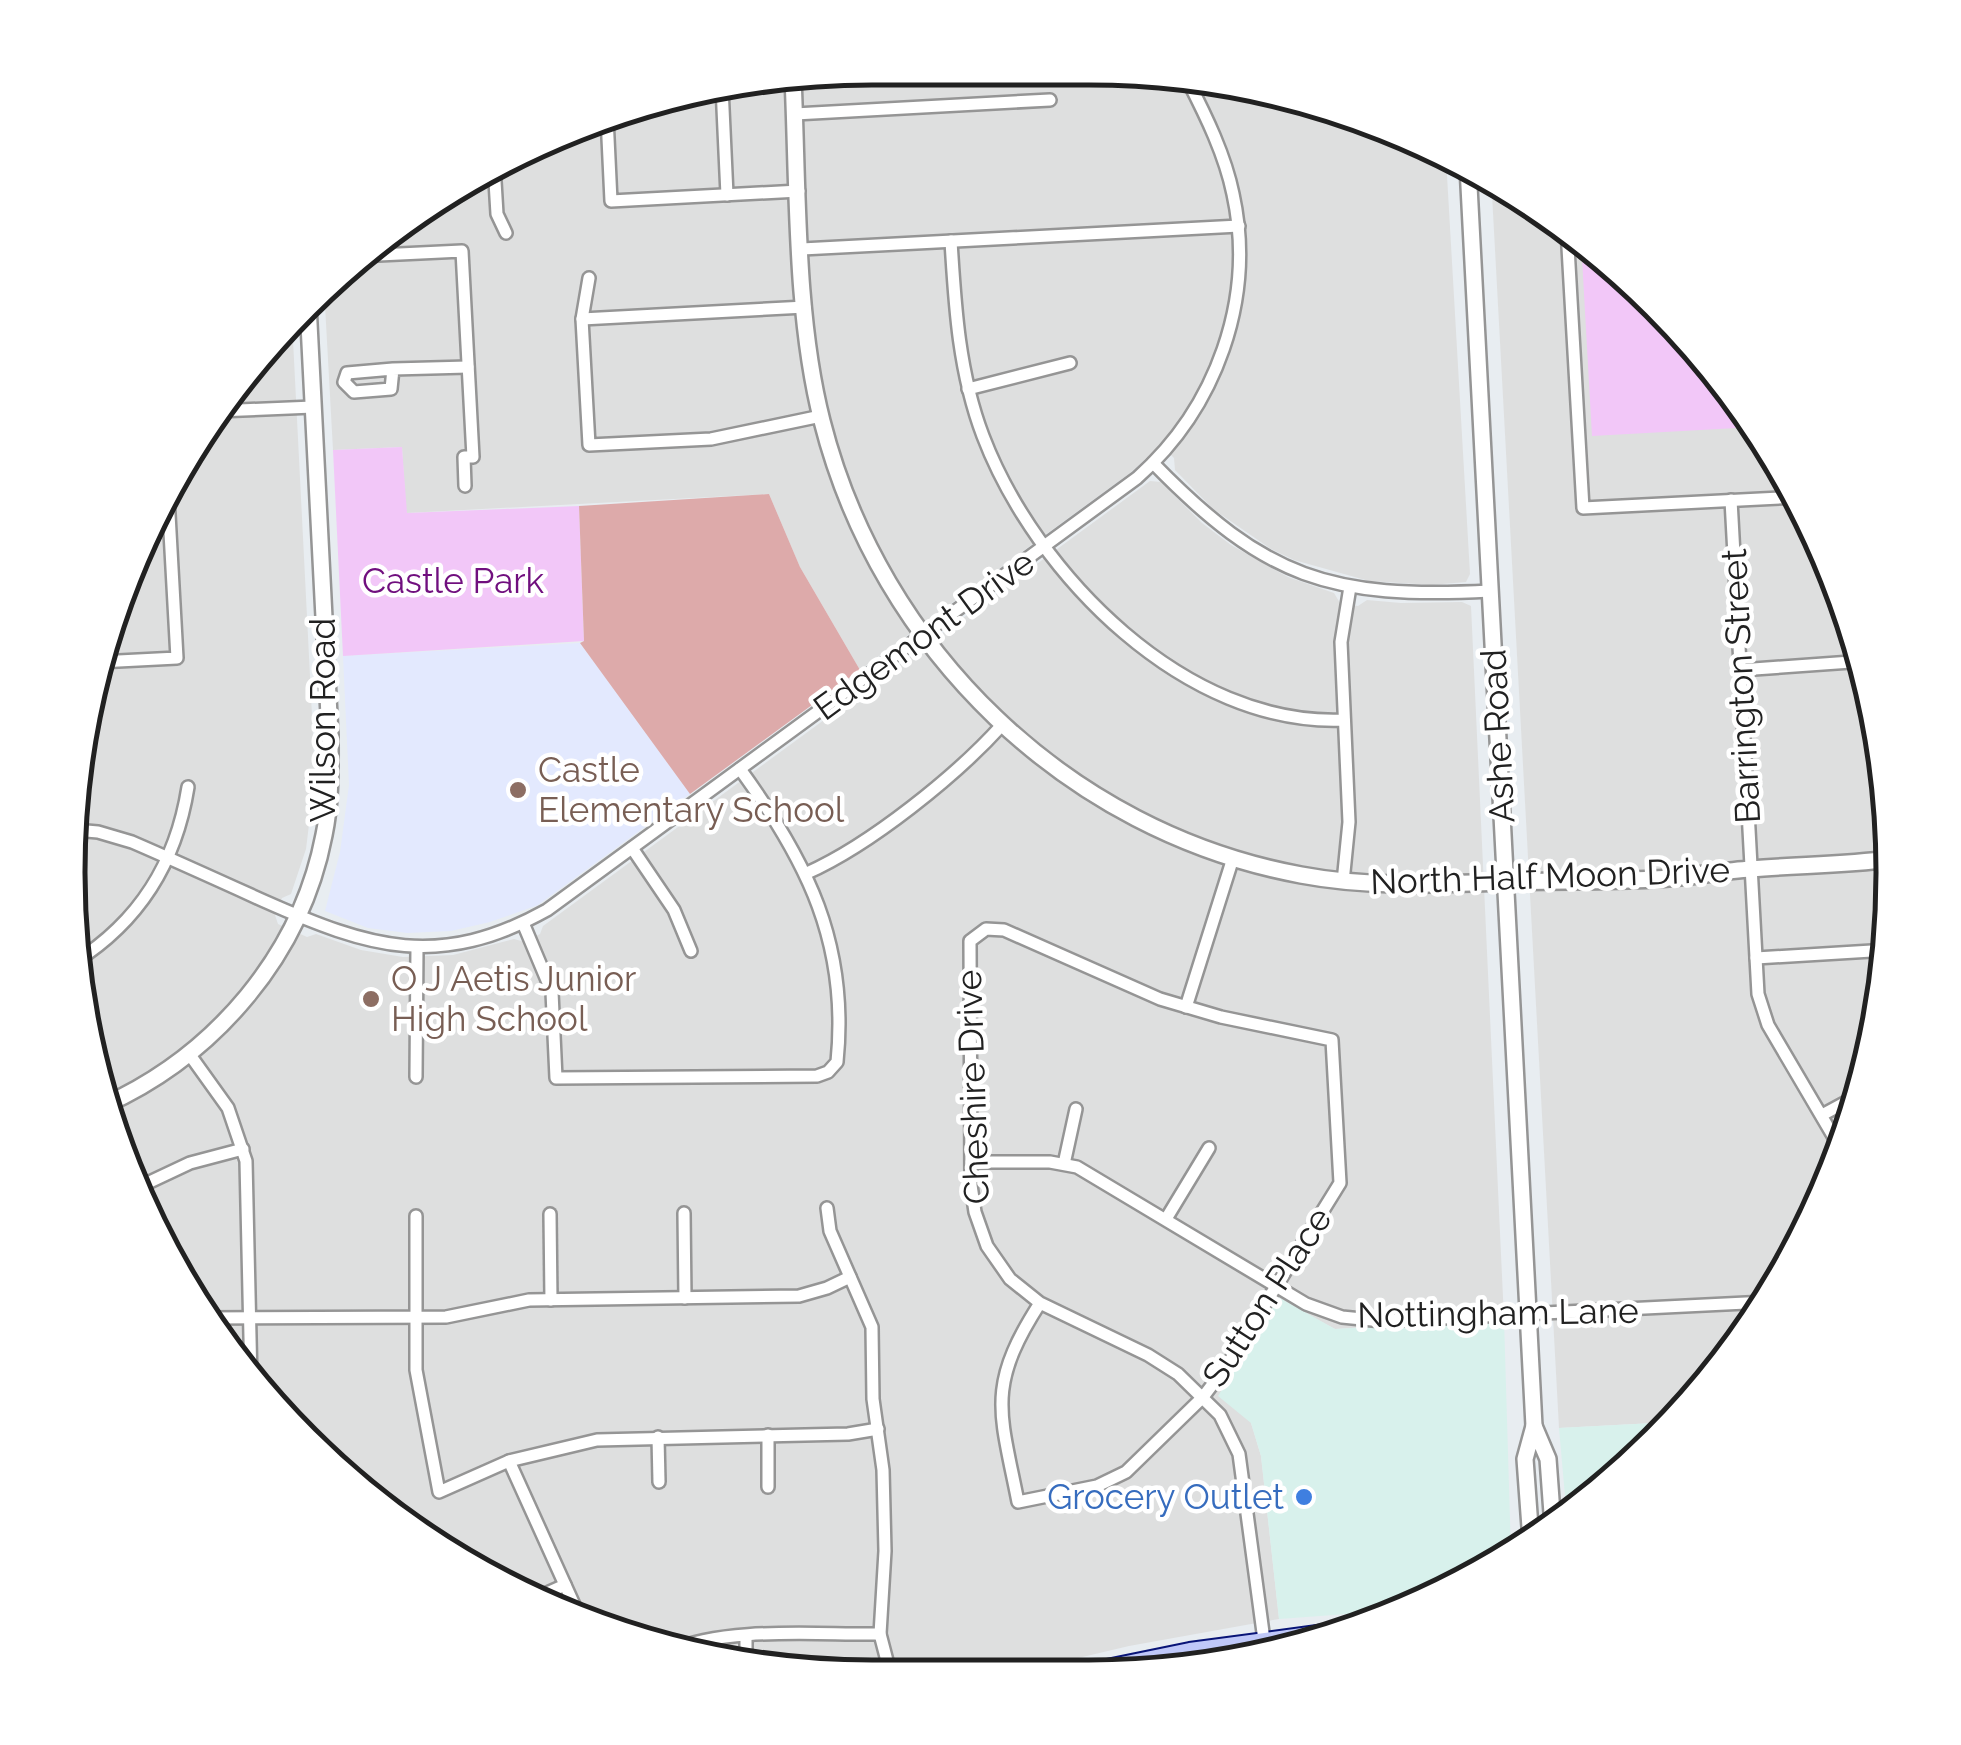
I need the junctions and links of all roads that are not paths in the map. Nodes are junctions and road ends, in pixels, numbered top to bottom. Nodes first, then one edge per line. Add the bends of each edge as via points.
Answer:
1 (793, 90) edge
2 (1198, 93) edge
3 (723, 99) edge
4 (1050, 100) dead end
5 (794, 114) junction
6 (608, 131) edge
7 (495, 182) edge
8 (1469, 184) edge
9 (799, 191) junction
10 (727, 194) junction
11 (1238, 226) junction
12 (506, 232) dead end
13 (952, 241) junction
14 (393, 248) edge
15 (802, 249) junction
16 (1569, 249) edge
17 (589, 278) dead end
18 (805, 307) junction
19 (582, 319) junction
20 (309, 323) edge
21 (1070, 363) dead end
22 (468, 367) junction
23 (394, 369) dead end
24 (968, 389) junction
25 (313, 407) junction
26 (236, 410) edge
27 (821, 416) junction
28 (1154, 464) junction
29 (466, 486) dead end
30 (1780, 497) edge
31 (1732, 500) junction
32 (169, 518) edge
33 (1043, 547) junction
34 (1350, 588) junction
35 (1490, 591) junction
36 (922, 636) junction
37 (114, 661) edge
38 (1847, 663) edge
39 (1740, 670) junction
40 (1344, 720) junction
41 (1002, 725) junction
42 (740, 769) junction
43 (188, 787) dead end
44 (87, 832) edge
45 (632, 848) junction
46 (169, 858) junction
47 (1233, 858) junction
48 (1876, 860) edge
49 (1751, 869) junction
50 (807, 872) junction
51 (1343, 882) junction
52 (1505, 882) junction
53 (298, 916) junction
54 (523, 923) junction
55 (417, 947) junction
56 (90, 951) edge
57 (691, 951) dead end
58 (1871, 951) edge
59 (1756, 958) junction
60 (1186, 1007) junction
61 (190, 1054) junction
62 (416, 1077) dead end
63 (119, 1098) edge
64 (1840, 1105) edge
65 (1076, 1109) dead end
66 (1822, 1115) junction
67 (1832, 1132) edge
68 (1208, 1148) dead end
69 (243, 1149) junction
70 (971, 1162) junction
71 (1064, 1164) junction
72 (149, 1183) edge
73 (827, 1208) dead end
74 (684, 1212) dead end
75 (550, 1214) dead end
76 (416, 1216) dead end
77 (1166, 1219) junction
78 (850, 1277) junction
79 (1276, 1286) junction
80 (686, 1298) junction
81 (551, 1300) junction
82 (1040, 1303) junction
83 (1747, 1303) edge
84 (1528, 1314) junction
85 (248, 1317) junction
86 (416, 1317) junction
87 (223, 1318) edge
88 (250, 1354) edge
89 (1203, 1398) junction
90 (1534, 1426) junction
91 (878, 1429) junction
92 (768, 1435) junction
93 (658, 1437) junction
94 (509, 1462) junction
95 (659, 1482) dead end
96 (768, 1486) dead end
97 (1551, 1509) edge
98 (1529, 1525) edge
99 (564, 1585) junction
100 (551, 1591) edge
101 (571, 1600) edge
102 (880, 1634) junction
103 (746, 1637) junction
104 (700, 1640) edge
105 (1264, 1640) edge
106 (746, 1649) edge
107 (887, 1660) edge

1 - 5 street, North Half Moon Drive
2 - 11 street, Edgemont Drive via 1228,174
3 - 10 street
4 - 5 street
5 - 9 street, North Half Moon Drive
6 - 10 street via 611,200
7 - 12 street
8 - 35 street, Ashe Road
9 - 10 street
9 - 15 street, North Half Moon Drive
11 - 13 street
11 - 28 street, Edgemont Drive via 1238,279 1221,357 1199,406
13 - 15 street
13 - 24 street
14 - 22 street via 462,250
15 - 18 street, North Half Moon Drive
16 - 31 street via 1583,508
17 - 19 street
18 - 19 street
18 - 27 street, North Half Moon Drive
19 - 27 street via 589,446 711,439
20 - 25 street, Wilson Road
21 - 24 street
22 - 23 street
22 - 29 street via 473,457 464,457
24 - 33 street via 994,464
25 - 26 street
25 - 53 street, Wilson Road via 329,796 320,856
27 - 36 street, North Half Moon Drive via 864,540
28 - 33 street, Edgemont Drive
28 - 34 street via 1238,540 1286,567
30 - 31 street
31 - 39 street, Barrington Street
32 - 37 street via 177,658
33 - 36 street, Edgemont Drive
33 - 40 street via 1110,620 1188,676 1277,715
34 - 35 street
34 - 40 street via 1341,642
35 - 52 street, Ashe Road
36 - 41 street, North Half Moon Drive
36 - 42 street, Edgemont Drive
38 - 39 street
39 - 49 street, Barrington Street
40 - 51 street via 1350,822
41 - 47 street, North Half Moon Drive via 1115,807
41 - 50 street via 953,774 842,855
42 - 45 street, Edgemont Drive
42 - 50 street
43 - 46 street
44 - 46 street, Edgemont Drive
45 - 54 street, Edgemont Drive
45 - 57 street via 674,910
46 - 53 street, Edgemont Drive
46 - 56 street via 127,921
47 - 51 street, North Half Moon Drive
47 - 60 street
48 - 49 street, North Half Moon Drive
49 - 52 street, North Half Moon Drive via 1656,880
49 - 59 street, Barrington Street
50 - 54 street via 829,938 837,993 837,1062 823,1075 556,1078 552,992
51 - 52 street, North Half Moon Drive
52 - 84 street, Ashe Road
53 - 55 street, Edgemont Drive via 350,937
53 - 61 street, Wilson Road via 254,988
54 - 55 street, Edgemont Drive via 463,943
55 - 62 street
58 - 59 street
59 - 66 street, Barrington Street via 1768,1025
60 - 70 street, Cheshire Drive via 1004,930 980,931 969,947
60 - 79 street, Sutton Place via 1332,1040 1340,1182
61 - 63 street, Wilson Road
61 - 69 street via 228,1108
64 - 66 street
65 - 71 street
66 - 67 street, Barrington Street
68 - 77 street
69 - 72 street
69 - 85 street
70 - 71 street, Nottingham Lane
70 - 82 street, Cheshire Drive via 975,1212 987,1246
71 - 77 street, Nottingham Lane
73 - 78 street
74 - 80 street
75 - 81 street
76 - 86 street
77 - 79 street, Nottingham Lane
78 - 80 street via 799,1296
78 - 91 street via 872,1328
79 - 84 street, Nottingham Lane via 1324,1312 1363,1321
79 - 89 street, Sutton Place
80 - 81 street
81 - 86 street
82 - 89 street, Cheshire Drive via 1164,1364
82 - 89 street, Sutton Place via 1012,1350 1002,1386 1018,1502 1097,1486 1126,1472
83 - 84 street, Nottingham Lane
84 - 90 street, Ashe Road
85 - 86 street
85 - 87 street
85 - 88 street
86 - 94 street via 416,1370 440,1492
89 - 105 street, Cheshire Drive via 1229,1428 1239,1454
90 - 97 street, Ashe Road via 1548,1459
90 - 98 street, Ashe Road via 1526,1459
91 - 92 street
91 - 102 street via 885,1551
92 - 93 street
92 - 96 street
93 - 94 street via 565,1445
93 - 95 street
94 - 99 street
99 - 100 street
99 - 101 street
102 - 103 street
102 - 107 street
103 - 104 street
103 - 106 street

